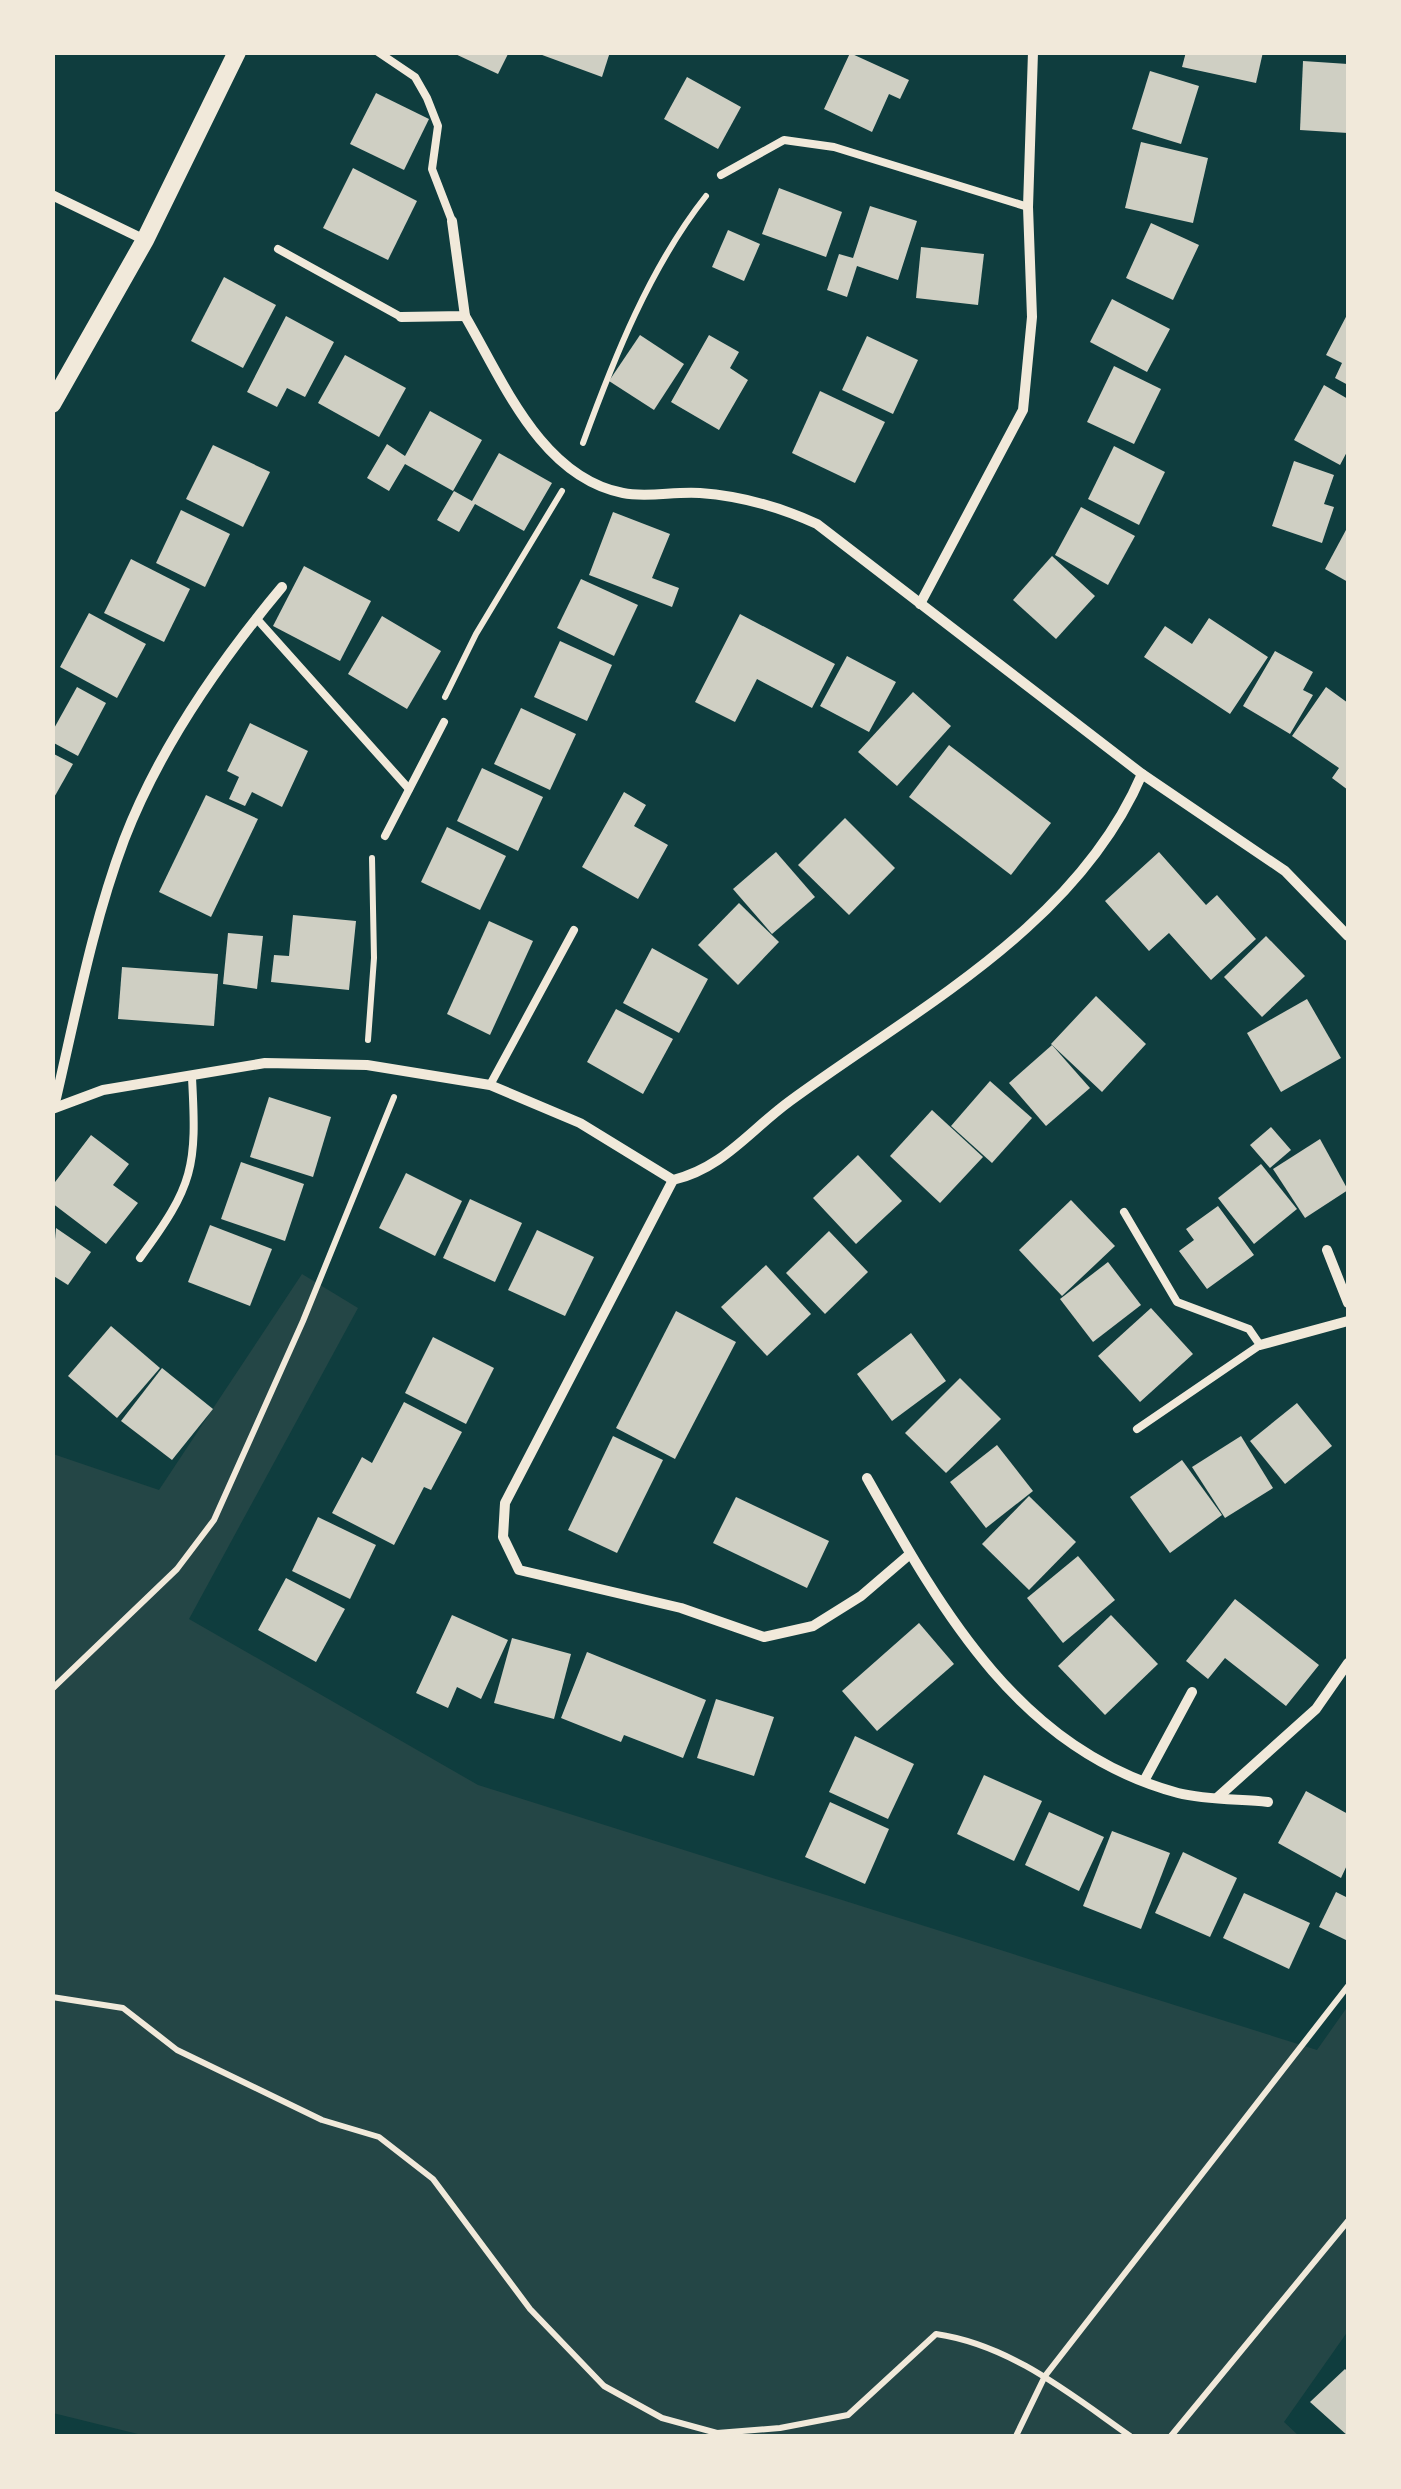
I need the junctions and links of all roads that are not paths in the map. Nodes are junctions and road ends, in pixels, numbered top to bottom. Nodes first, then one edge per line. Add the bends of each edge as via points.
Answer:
1 (237, 52) edge
2 (378, 52) edge
3 (1033, 52) edge
4 (722, 176) road end
5 (52, 194) edge
6 (1028, 207) junction
7 (452, 220) joint
8 (145, 240) junction
9 (278, 249) dead end
10 (465, 316) junction
11 (400, 317) joint
12 (52, 404) edge
13 (282, 587) dead end
14 (920, 604) junction
15 (256, 618) junction
16 (444, 722) dead end
17 (1142, 774) junction
18 (409, 790) junction
19 (385, 836) dead end
20 (574, 930) dead end
21 (1348, 936) edge
22 (192, 1078) junction
23 (490, 1084) junction
24 (53, 1108) edge
25 (673, 1180) junction
26 (1124, 1212) dead end
27 (1327, 1250) dead end
28 (140, 1258) dead end
29 (1348, 1303) edge
30 (1348, 1321) edge
31 (1260, 1345) junction
32 (1138, 1429) dead end
33 (867, 1478) dead end
34 (910, 1554) junction
35 (1348, 1663) edge
36 (1192, 1692) dead end
37 (1144, 1781) junction
38 (1218, 1797) junction
39 (1268, 1802) dead end

1 - 8 street
2 - 7 lane via 415,77 427,98 438,126 432,169
3 - 6 street
4 - 6 lane via 784,140 834,148
5 - 8 street
6 - 14 street via 1032,317 1024,410
7 - 10 street
8 - 12 street
9 - 11 lane
10 - 11 street
10 - 14 street via 529,427 572,471 623,493 701,493 774,504 818,524
13 - 15 street
14 - 17 street
15 - 18 lane
15 - 24 street via 168,750 124,839
16 - 18 lane
17 - 21 street via 1285,871
17 - 25 street via 1132,799 1087,860 988,964 787,1103 702,1173
18 - 19 lane
20 - 23 lane
22 - 23 street via 264,1063 366,1065
22 - 24 street via 103,1090
22 - 28 lane via 196,1146 180,1204
23 - 25 street via 580,1123
25 - 34 street via 505,1503 504,1537 519,1570 681,1608 764,1637 813,1626
26 - 31 lane via 1177,1302 1248,1329
27 - 29 street
30 - 31 street
31 - 32 lane
33 - 34 street
34 - 37 street via 1016,1701 1070,1746
35 - 38 street via 1316,1709
36 - 37 street
37 - 38 street
38 - 39 street

